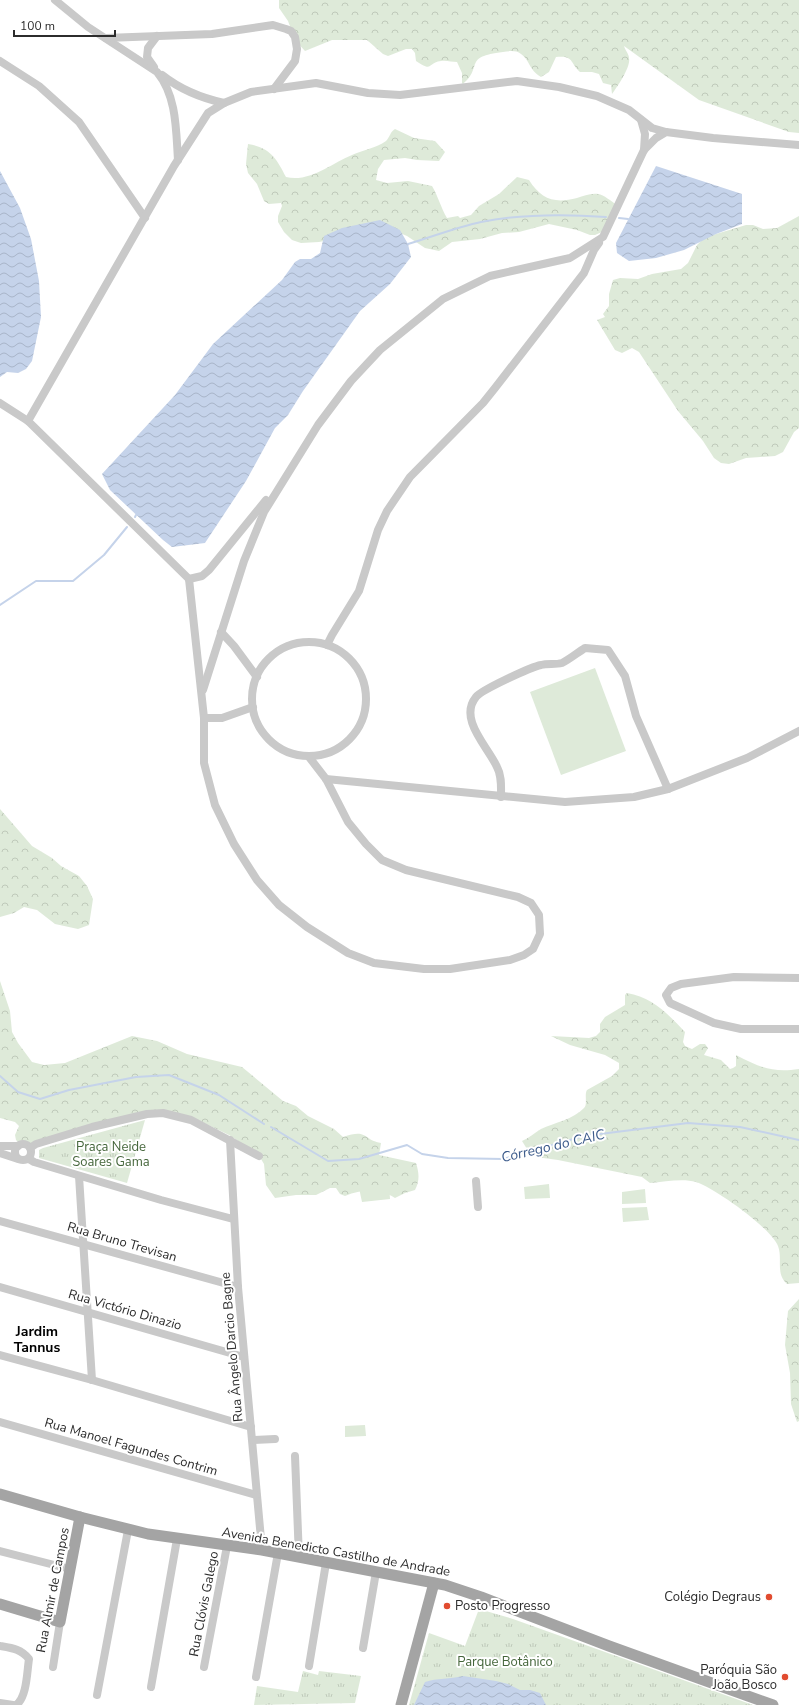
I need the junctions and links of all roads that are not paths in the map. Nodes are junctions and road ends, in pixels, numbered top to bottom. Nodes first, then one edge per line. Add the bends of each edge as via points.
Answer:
1 (55, 0) edge
2 (157, 36) junction
3 (106, 38) junction
4 (0, 61) edge
5 (157, 72) junction
6 (274, 89) junction
7 (224, 103) junction
8 (640, 120) junction
9 (666, 132) junction
10 (799, 145) edge
11 (644, 150) junction
12 (178, 160) junction
13 (145, 218) junction
14 (603, 237) junction
15 (581, 252) junction
16 (588, 261) junction
17 (0, 403) edge
18 (28, 421) junction
19 (282, 481) junction
20 (189, 579) junction
21 (221, 632) junction
22 (327, 645) junction
23 (257, 677) junction
24 (201, 694) junction
25 (253, 707) junction
26 (204, 718) junction
27 (799, 731) edge
28 (309, 757) junction
29 (326, 779) junction
30 (668, 789) junction
31 (501, 797) junction
32 (799, 978) edge
33 (799, 1029) edge
34 (230, 1140) junction
35 (0, 1146) edge
36 (18, 1146) junction
37 (30, 1148) junction
38 (0, 1153) edge
39 (259, 1156) dead end
40 (18, 1158) junction
41 (28, 1159) junction
42 (79, 1176) junction
43 (476, 1181) dead end
44 (479, 1208) dead end
45 (233, 1219) junction
46 (0, 1221) edge
47 (83, 1243) junction
48 (0, 1287) edge
49 (238, 1287) junction
50 (88, 1312) junction
51 (0, 1355) edge
52 (244, 1357) junction
53 (92, 1380) junction
54 (0, 1422) edge
55 (252, 1427) junction
56 (275, 1439) dead end
57 (253, 1440) junction
58 (295, 1456) dead end
59 (0, 1494) edge
60 (256, 1495) junction
61 (80, 1517) junction
62 (128, 1530) junction
63 (178, 1539) junction
64 (227, 1546) junction
65 (262, 1550) junction
66 (0, 1551) edge
67 (278, 1553) junction
68 (299, 1558) junction
69 (326, 1563) junction
70 (70, 1569) junction
71 (376, 1572) junction
72 (434, 1583) junction
73 (0, 1604) edge
74 (60, 1622) junction
75 (0, 1646) edge
76 (363, 1648) dead end
77 (310, 1666) dead end
78 (53, 1667) dead end
79 (204, 1667) dead end
80 (256, 1677) dead end
81 (151, 1687) dead end
82 (97, 1695) dead end
83 (0, 1703) edge
84 (12, 1705) edge
85 (16, 1705) edge
86 (401, 1705) edge
87 (773, 1705) edge

1 - 3 street
2 - 3 street
2 - 5 street via 148,48 147,57
2 - 6 street via 212,34 273,25 291,31 297,49 295,61
3 - 5 street
4 - 13 street via 39,86 79,122
5 - 7 street via 184,90
5 - 12 street via 165,81 175,115
6 - 7 street via 251,92
6 - 8 street via 316,83 368,93 400,95 517,81 597,96 629,110
7 - 12 street via 208,113
8 - 9 street via 652,128
8 - 11 street via 645,134
9 - 10 street
9 - 11 street
11 - 14 street
12 - 13 street
13 - 18 street
14 - 15 street
14 - 16 street
15 - 16 street
15 - 19 street via 570,258 490,276 442,299 380,350 352,381 318,425
16 - 22 street via 580,279 483,404 410,477 381,521 359,591
17 - 18 street
18 - 20 street
19 - 20 street via 209,570 202,576
19 - 21 street via 264,512 244,561
20 - 24 street
21 - 23 street
21 - 24 street
22 - 23 street via 311,642 294,644 279,651 266,662
22 - 28 street via 343,653 356,666 364,682 364,717 355,733 343,746 327,754
23 - 25 street
24 - 26 street
25 - 26 street via 222,718
25 - 28 street via 257,723 278,748
26 - 29 street via 204,763 215,805 234,844 270,895 307,927 348,953 374,963 424,969 494,964 524,955 533,949 540,934 539,915 530,903 518,897 406,870 382,860 348,822
27 - 30 street via 747,758
28 - 29 street
29 - 31 street
30 - 31 street via 634,797 565,802
30 - 31 street via 636,716 625,676 608,650 585,648 560,664 540,665 498,683 476,696 470,705 470,718 498,769
32 - 33 street via 734,977 681,984 671,988 666,995 670,1003 714,1023 741,1028
34 - 37 street via 191,1120 156,1112 92,1127
34 - 39 street
34 - 45 street, Rua Ângelo Darcio Bagne
35 - 36 street
36 - 37 street via 26,1144
36 - 40 street via 15,1151
37 - 41 street via 31,1154
38 - 40 street
40 - 41 street
41 - 42 street
42 - 45 street
42 - 47 street
43 - 44 street
45 - 49 street, Rua Ângelo Darcio Bagne
46 - 47 street, Rua Bruno Trevisan
47 - 49 street, Rua Bruno Trevisan
47 - 50 street
48 - 50 street, Rua Victório Dinazio
49 - 52 street, Rua Ângelo Darcio Bagne
50 - 52 street, Rua Victório Dinazio
50 - 53 street
51 - 53 street
52 - 55 street, Rua Ângelo Darcio Bagne
53 - 55 street
54 - 60 street, Rua Manoel Fagundes Contrim
55 - 57 street, Rua Ângelo Darcio Bagne
56 - 57 street
57 - 60 street, Rua Ângelo Darcio Bagne
58 - 68 street
59 - 61 main road, Avenida Benedicto Castilho de Andrade
60 - 65 street, Rua Ângelo Darcio Bagne
61 - 62 main road, Avenida Benedicto Castilho de Andrade
61 - 70 main road, Rua Almir de Campos
62 - 63 main road, Avenida Benedicto Castilho de Andrade
62 - 82 street
63 - 64 main road, Avenida Benedicto Castilho de Andrade
63 - 81 street
64 - 65 main road, Avenida Benedicto Castilho de Andrade
64 - 79 street, Rua Clóvis Galego
65 - 67 main road, Avenida Benedicto Castilho de Andrade
66 - 70 street
67 - 68 main road, Avenida Benedicto Castilho de Andrade
67 - 80 street
68 - 69 main road, Avenida Benedicto Castilho de Andrade
69 - 71 main road, Avenida Benedicto Castilho de Andrade
69 - 77 street
70 - 74 main road, Rua Almir de Campos
71 - 72 main road, Avenida Benedicto Castilho de Andrade
71 - 76 street
72 - 86 main road
72 - 87 main road, Avenida Benedicto Castilho de Andrade via 481,1597
73 - 74 main road
74 - 78 street, Rua Almir de Campos
75 - 85 street via 19,1650 28,1659 24,1694
83 - 84 street

